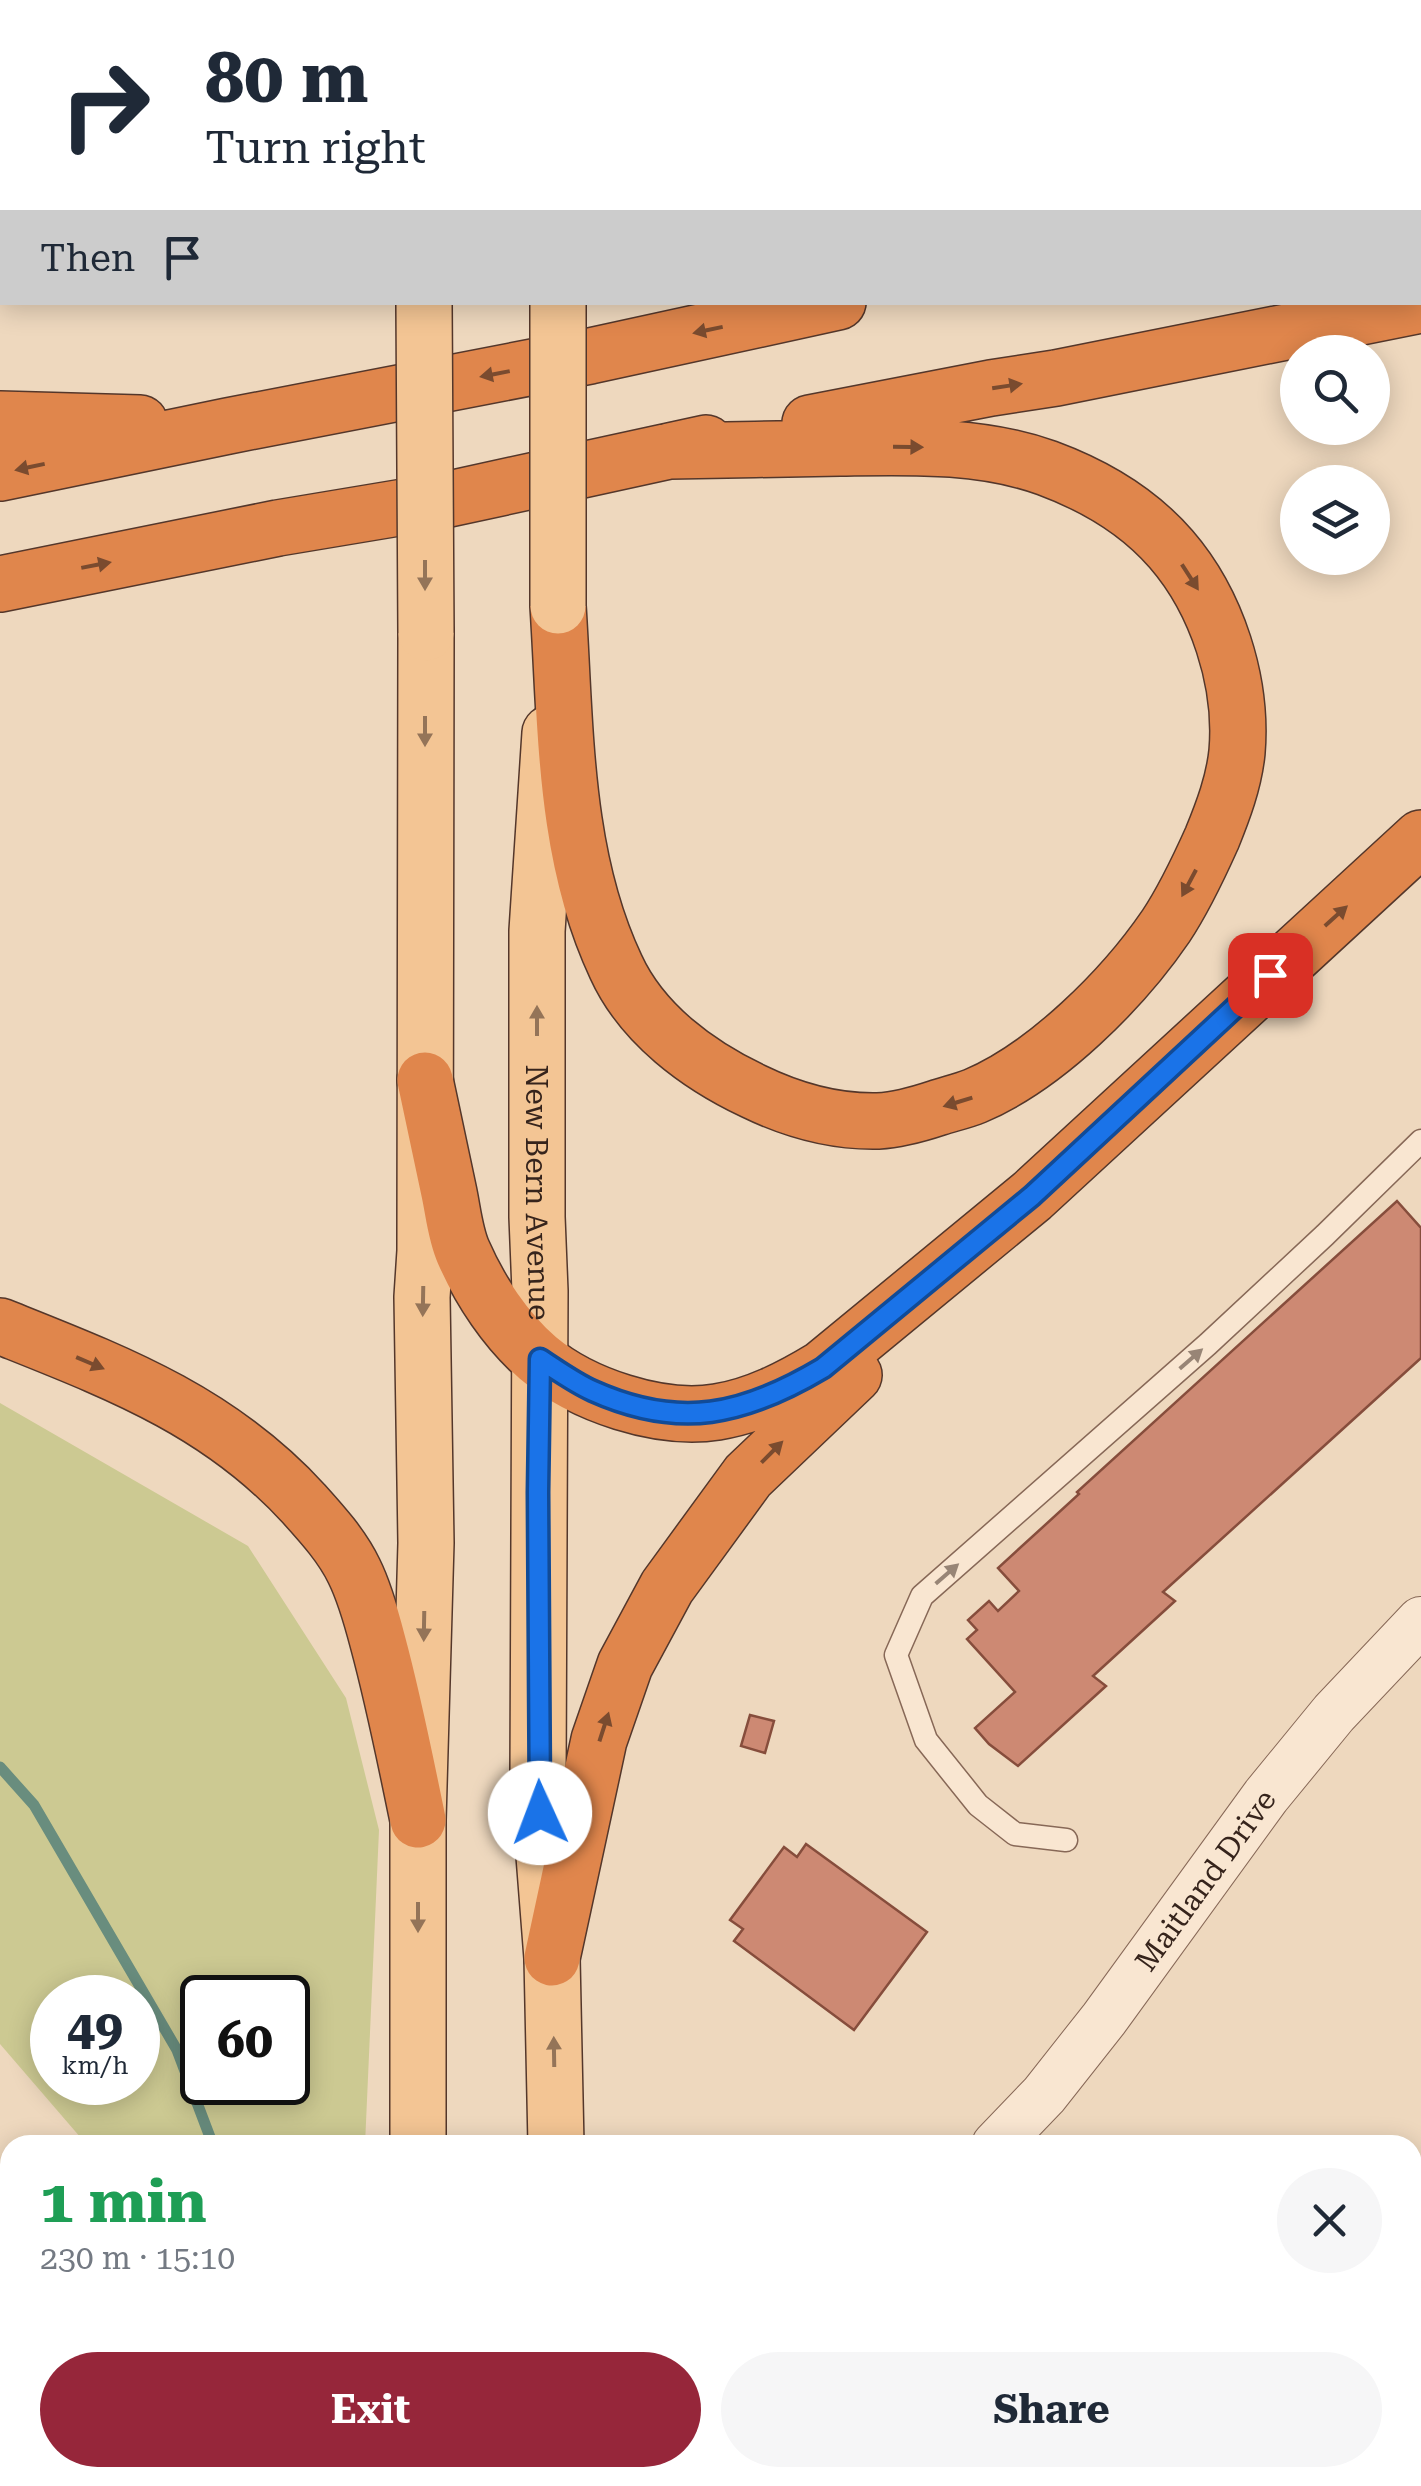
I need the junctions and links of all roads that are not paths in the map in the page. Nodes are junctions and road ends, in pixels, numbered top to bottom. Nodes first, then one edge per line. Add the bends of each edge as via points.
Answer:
1 (424, 305) edge
2 (558, 305) edge
3 (824, 305) edge
4 (1421, 305) edge
5 (0, 419) edge
6 (228, 426) junction
7 (670, 450) junction
8 (0, 473) edge
9 (0, 584) edge
10 (558, 606) junction
11 (1421, 838) edge
12 (426, 1080) junction
13 (1421, 1140) edge
14 (1032, 1196) junction
15 (0, 1326) edge
16 (540, 1359) junction
17 (1421, 1621) edge
18 (418, 1820) junction
19 (1066, 1840) dead end
20 (552, 1958) junction
21 (418, 2135) edge
22 (556, 2135) edge
23 (1006, 2135) edge

1 -> 12 main road, bridge
2 - 10 main road, New Bern Avenue, bridge
3 -> 6 highway
7 -> 4 highway
5 - 6 highway
6 -> 8 highway
9 -> 7 highway via 440,502
7 -> 10 highway via 914,447 996,454 1086,485 1144,523 1172,550 1219,631 1237,715 1237,755 1225,808 1168,924 1072,1030 1028,1066 975,1096 881,1121 852,1119 802,1111 724,1078 646,1012 604,941 580,860 571,798
16 -> 10 main road, New Bern Avenue via 537,932
14 -> 11 highway
12 - 16 highway via 460,1247 513,1333
12 -> 18 main road via 426,1544
19 -> 13 lane via 1015,1834 978,1805 926,1740 896,1654 922,1596 1208,1344
14 - 16 highway via 823,1368 746,1406 670,1413 632,1406
20 -> 14 highway via 599,1740 625,1666 667,1587 748,1476 946,1288
15 -> 18 highway via 166,1396 276,1473 327,1529 354,1570 373,1624
16 - 20 main road, New Bern Avenue via 538,1779
17 - 23 street, Maitland Drive via 1266,1796 1092,2034
18 -> 21 main road
22 -> 20 main road, New Bern Avenue

